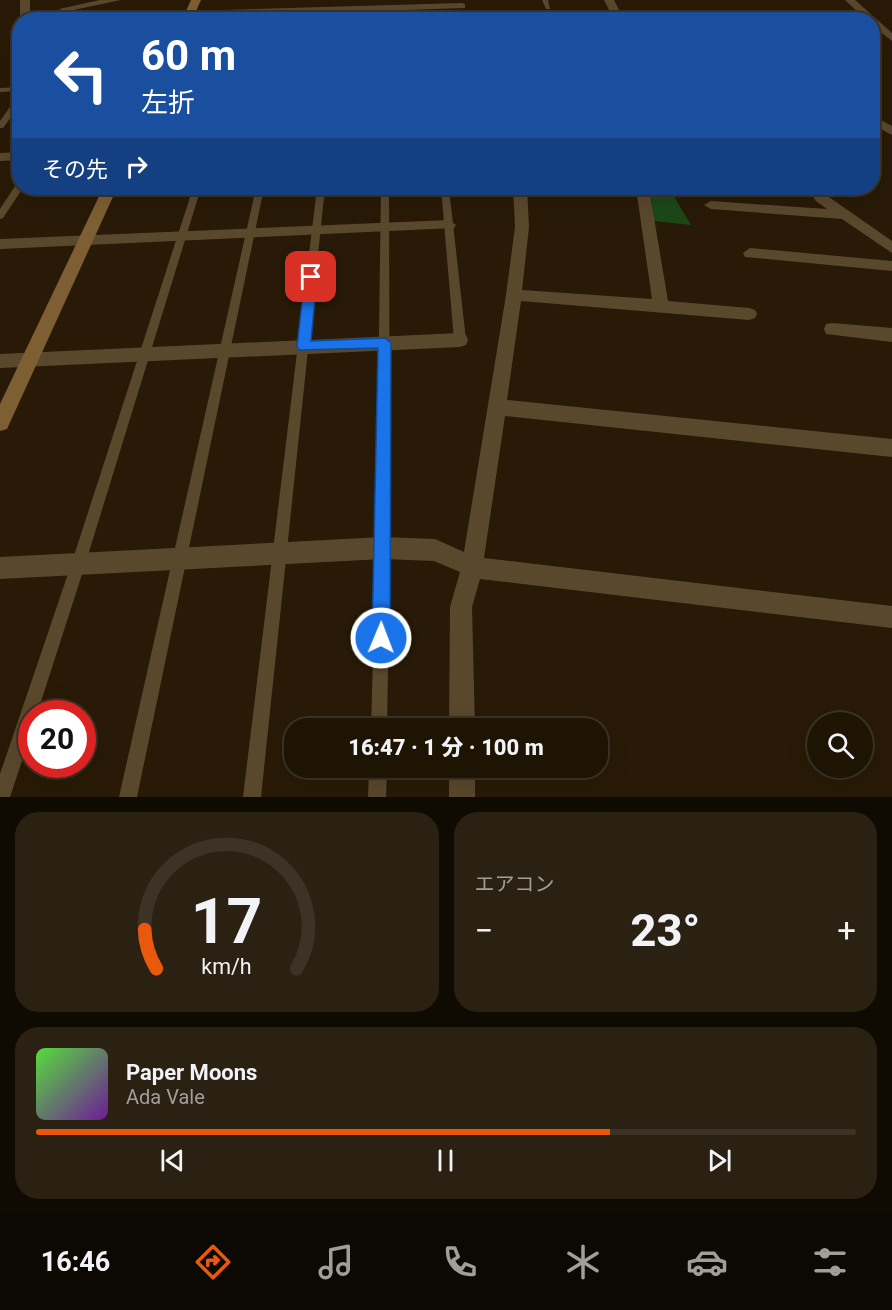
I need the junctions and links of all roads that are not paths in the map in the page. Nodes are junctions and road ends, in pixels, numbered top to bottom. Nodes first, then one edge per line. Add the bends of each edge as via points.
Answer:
1 (116, 0) edge
2 (545, 0) edge
3 (850, 0) edge
4 (462, 6) dead end
5 (548, 8) dead end
6 (64, 9) dead end
7 (343, 10) edge
8 (299, 12) edge
9 (863, 12) edge
10 (880, 28) edge
11 (892, 38) edge
12 (12, 110) edge
13 (0, 126) edge
14 (13, 195) edge
15 (107, 195) edge
16 (195, 195) edge
17 (258, 195) edge
18 (320, 195) edge
19 (385, 195) edge
20 (446, 195) edge
21 (520, 195) edge
22 (644, 195) edge
23 (819, 195) edge
24 (711, 205) dead end
25 (846, 215) junction
26 (0, 216) edge
27 (449, 225) junction
28 (385, 228) junction
29 (316, 231) junction
30 (250, 234) junction
31 (181, 237) junction
32 (84, 241) junction
33 (0, 244) edge
34 (892, 248) edge
35 (750, 253) dead end
36 (892, 266) edge
37 (514, 295) junction
38 (661, 306) junction
39 (749, 314) dead end
40 (832, 329) dead end
41 (892, 335) edge
42 (460, 340) joint
43 (385, 343) junction
44 (304, 346) junction
45 (225, 351) junction
46 (144, 355) junction
47 (30, 359) junction
48 (0, 361) edge
49 (497, 407) junction
50 (0, 423) edge
51 (892, 448) edge
52 (383, 548) junction
53 (281, 554) junction
54 (180, 560) junction
55 (78, 565) junction
56 (472, 567) junction
57 (0, 568) edge
58 (892, 617) edge
59 (379, 718) edge
60 (462, 718) edge
61 (378, 778) edge
62 (462, 778) edge
63 (1, 797) edge
64 (128, 797) edge
65 (252, 797) edge
66 (377, 797) edge
67 (462, 797) edge

1 - 6 street
2 - 5 lane
3 - 9 street
4 - 7 street
7 - 8 street
10 - 11 street
12 - 13 lane
14 - 26 lane
15 - 32 street
16 - 31 lane
17 - 30 lane
18 - 29 lane
19 - 28 lane
20 - 27 lane
21 - 37 street via 522,227
22 - 38 street
23 - 25 street
24 - 25 street
25 - 34 street
27 - 28 street
27 - 42 lane
28 - 29 street
28 - 43 lane
29 - 30 street
29 - 44 lane
30 - 31 street
30 - 45 lane
31 - 32 street
31 - 46 lane
32 - 33 street
32 - 47 street
35 - 36 street
37 - 38 street
37 - 49 street
38 - 39 street
40 - 41 street
42 - 43 street
43 - 44 street
43 - 52 lane
44 - 45 street
44 - 53 lane
45 - 46 street
45 - 54 lane
46 - 47 street
46 - 55 lane
47 - 48 street
47 - 50 street
49 - 51 street
49 - 56 street
52 - 53 street
52 - 56 street via 435,550
52 - 59 lane
53 - 54 street
53 - 65 lane
54 - 55 street
54 - 64 lane
55 - 57 street
55 - 63 lane
56 - 58 street
56 - 60 street via 461,608
61 - 66 lane
62 - 67 street

